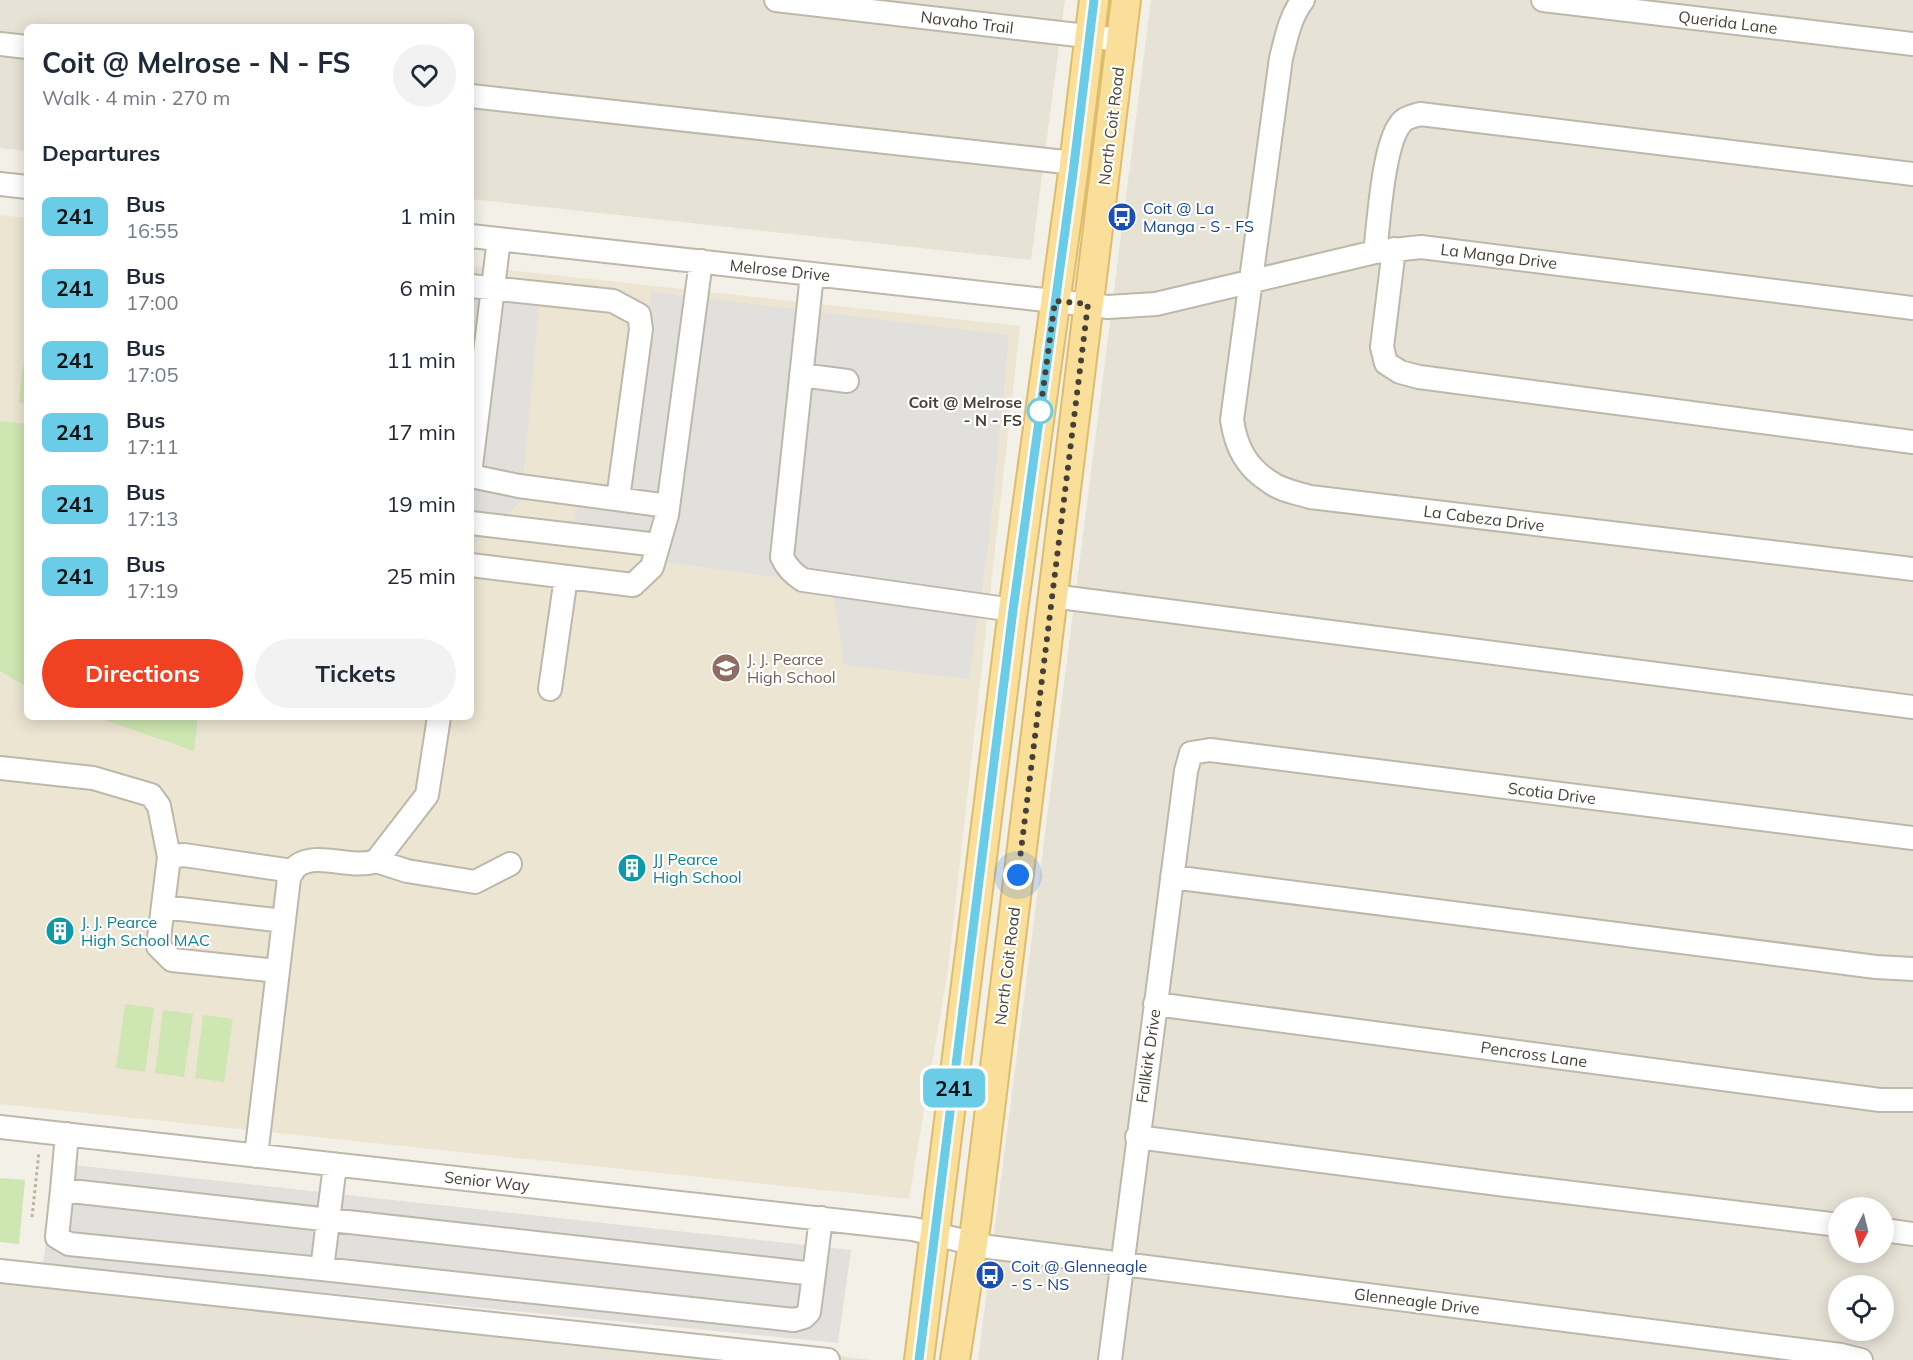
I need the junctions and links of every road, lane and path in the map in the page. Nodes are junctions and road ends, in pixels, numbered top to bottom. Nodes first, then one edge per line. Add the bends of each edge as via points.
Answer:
1 (776, 0) edge
2 (1094, 0) edge
3 (1126, 0) edge
4 (1303, 0) edge
5 (1543, 0) edge
6 (1089, 36) junction
7 (1121, 40) junction
8 (0, 44) edge
9 (1913, 44) edge
10 (24, 47) edge
11 (474, 96) edge
12 (1074, 163) junction
13 (1913, 174) edge
14 (0, 184) edge
15 (24, 187) edge
16 (474, 236) edge
17 (499, 239) junction
18 (1385, 250) junction
19 (701, 261) junction
20 (812, 274) junction
21 (1250, 282) junction
22 (482, 288) edge
23 (1055, 301) junction
24 (1088, 304) junction
25 (1913, 308) edge
26 (801, 375) junction
27 (847, 381) dead end
28 (474, 417) edge
29 (1913, 442) edge
30 (474, 477) edge
31 (618, 500) junction
32 (668, 506) junction
33 (474, 523) edge
34 (658, 544) junction
35 (474, 566) edge
36 (1913, 570) edge
37 (566, 577) junction
38 (1052, 597) junction
39 (1013, 610) junction
40 (550, 689) dead end
41 (1913, 707) edge
42 (439, 720) edge
43 (1191, 753) joint
44 (0, 768) edge
45 (1913, 838) edge
46 (169, 857) junction
47 (376, 861) junction
48 (510, 864) dead end
49 (293, 871) junction
50 (1172, 877) junction
51 (163, 907) junction
52 (284, 921) junction
53 (1913, 969) edge
54 (278, 971) junction
55 (1155, 1004) junction
56 (1913, 1100) edge
57 (0, 1127) edge
58 (68, 1134) junction
59 (1137, 1137) junction
60 (40, 1144) dead end
61 (256, 1156) junction
62 (335, 1165) junction
63 (62, 1190) junction
64 (32, 1218) dead end
65 (821, 1218) junction
66 (329, 1219) junction
67 (1828, 1224) edge
68 (1894, 1231) edge
69 (1913, 1234) edge
70 (936, 1235) junction
71 (973, 1244) junction
72 (1122, 1264) junction
73 (322, 1269) junction
74 (0, 1271) edge
75 (814, 1274) junction
76 (828, 1360) edge
77 (919, 1360) edge
78 (955, 1360) edge
79 (1110, 1360) edge
80 (1861, 1360) edge

1 - 6 street, Navaho Trail
2 - 6 main road, North Coit Road
3 - 7 main road, North Coit Road
4 - 21 street via 1288,30 1281,58
5 - 9 street, Querida Lane
6 - 7 street, Navaho Trail
6 - 12 main road, North Coit Road
7 - 24 main road, North Coit Road
8 - 10 street
11 - 12 street
12 - 23 main road, North Coit Road
13 - 18 street via 1420,114 1404,119 1395,131 1388,153
14 - 15 street
16 - 17 street, Melrose Drive
17 - 19 street, Melrose Drive
17 - 22 street
18 - 21 street, La Manga Drive
18 - 25 street, La Manga Drive via 1421,247
18 - 29 street via 1382,346 1386,363 1400,372
19 - 20 street, Melrose Drive
19 - 32 street
20 - 23 street, Melrose Drive
20 - 26 street
21 - 24 street, La Manga Drive via 1156,304
21 - 36 street, La Cabeza Drive via 1232,420 1235,440 1247,463 1271,483 1310,497
22 - 28 street
22 - 31 street via 613,301 639,315 641,329
23 - 24 street, Melrose Drive
23 - 39 main road, North Coit Road
24 - 38 main road, North Coit Road
26 - 27 street
26 - 39 street via 782,557 786,566 803,580
30 - 31 street
31 - 32 street
32 - 34 street
33 - 34 street
34 - 37 street via 652,567 633,585
35 - 37 street
37 - 40 street
38 - 41 street
38 - 71 main road, North Coit Road
39 - 70 main road, North Coit Road
42 - 47 street via 427,795
43 - 45 street, Scotia Drive via 1210,750
43 - 50 street, Fallkirk Drive
44 - 46 street via 93,778 151,795 159,806
46 - 49 street via 184,855
46 - 51 street
47 - 48 street via 407,872 476,882
47 - 49 street via 364,865 313,860
49 - 52 street
50 - 53 street
50 - 55 street, Fallkirk Drive
51 - 52 street
51 - 54 street via 158,946 171,960
52 - 54 street
54 - 61 street
55 - 56 street, Pencross Lane via 1880,1100
55 - 59 street, Fallkirk Drive
57 - 58 street, Senior Way
58 - 61 street, Senior Way
58 - 63 street
59 - 67 street
59 - 72 street, Fallkirk Drive
60 - 64 path
61 - 62 street, Senior Way
62 - 65 street, Senior Way
62 - 66 street
63 - 66 street
63 - 73 street via 57,1237 69,1244
65 - 70 street, Senior Way
65 - 75 street
66 - 73 street
66 - 75 street
68 - 69 street
70 - 71 street, Senior Way
70 - 77 main road, North Coit Road
71 - 72 street, Glenneagle Drive
71 - 78 main road, North Coit Road
72 - 79 street, Fallkirk Drive
72 - 80 street, Glenneagle Drive
73 - 75 street via 794,1320 809,1312
74 - 76 street

